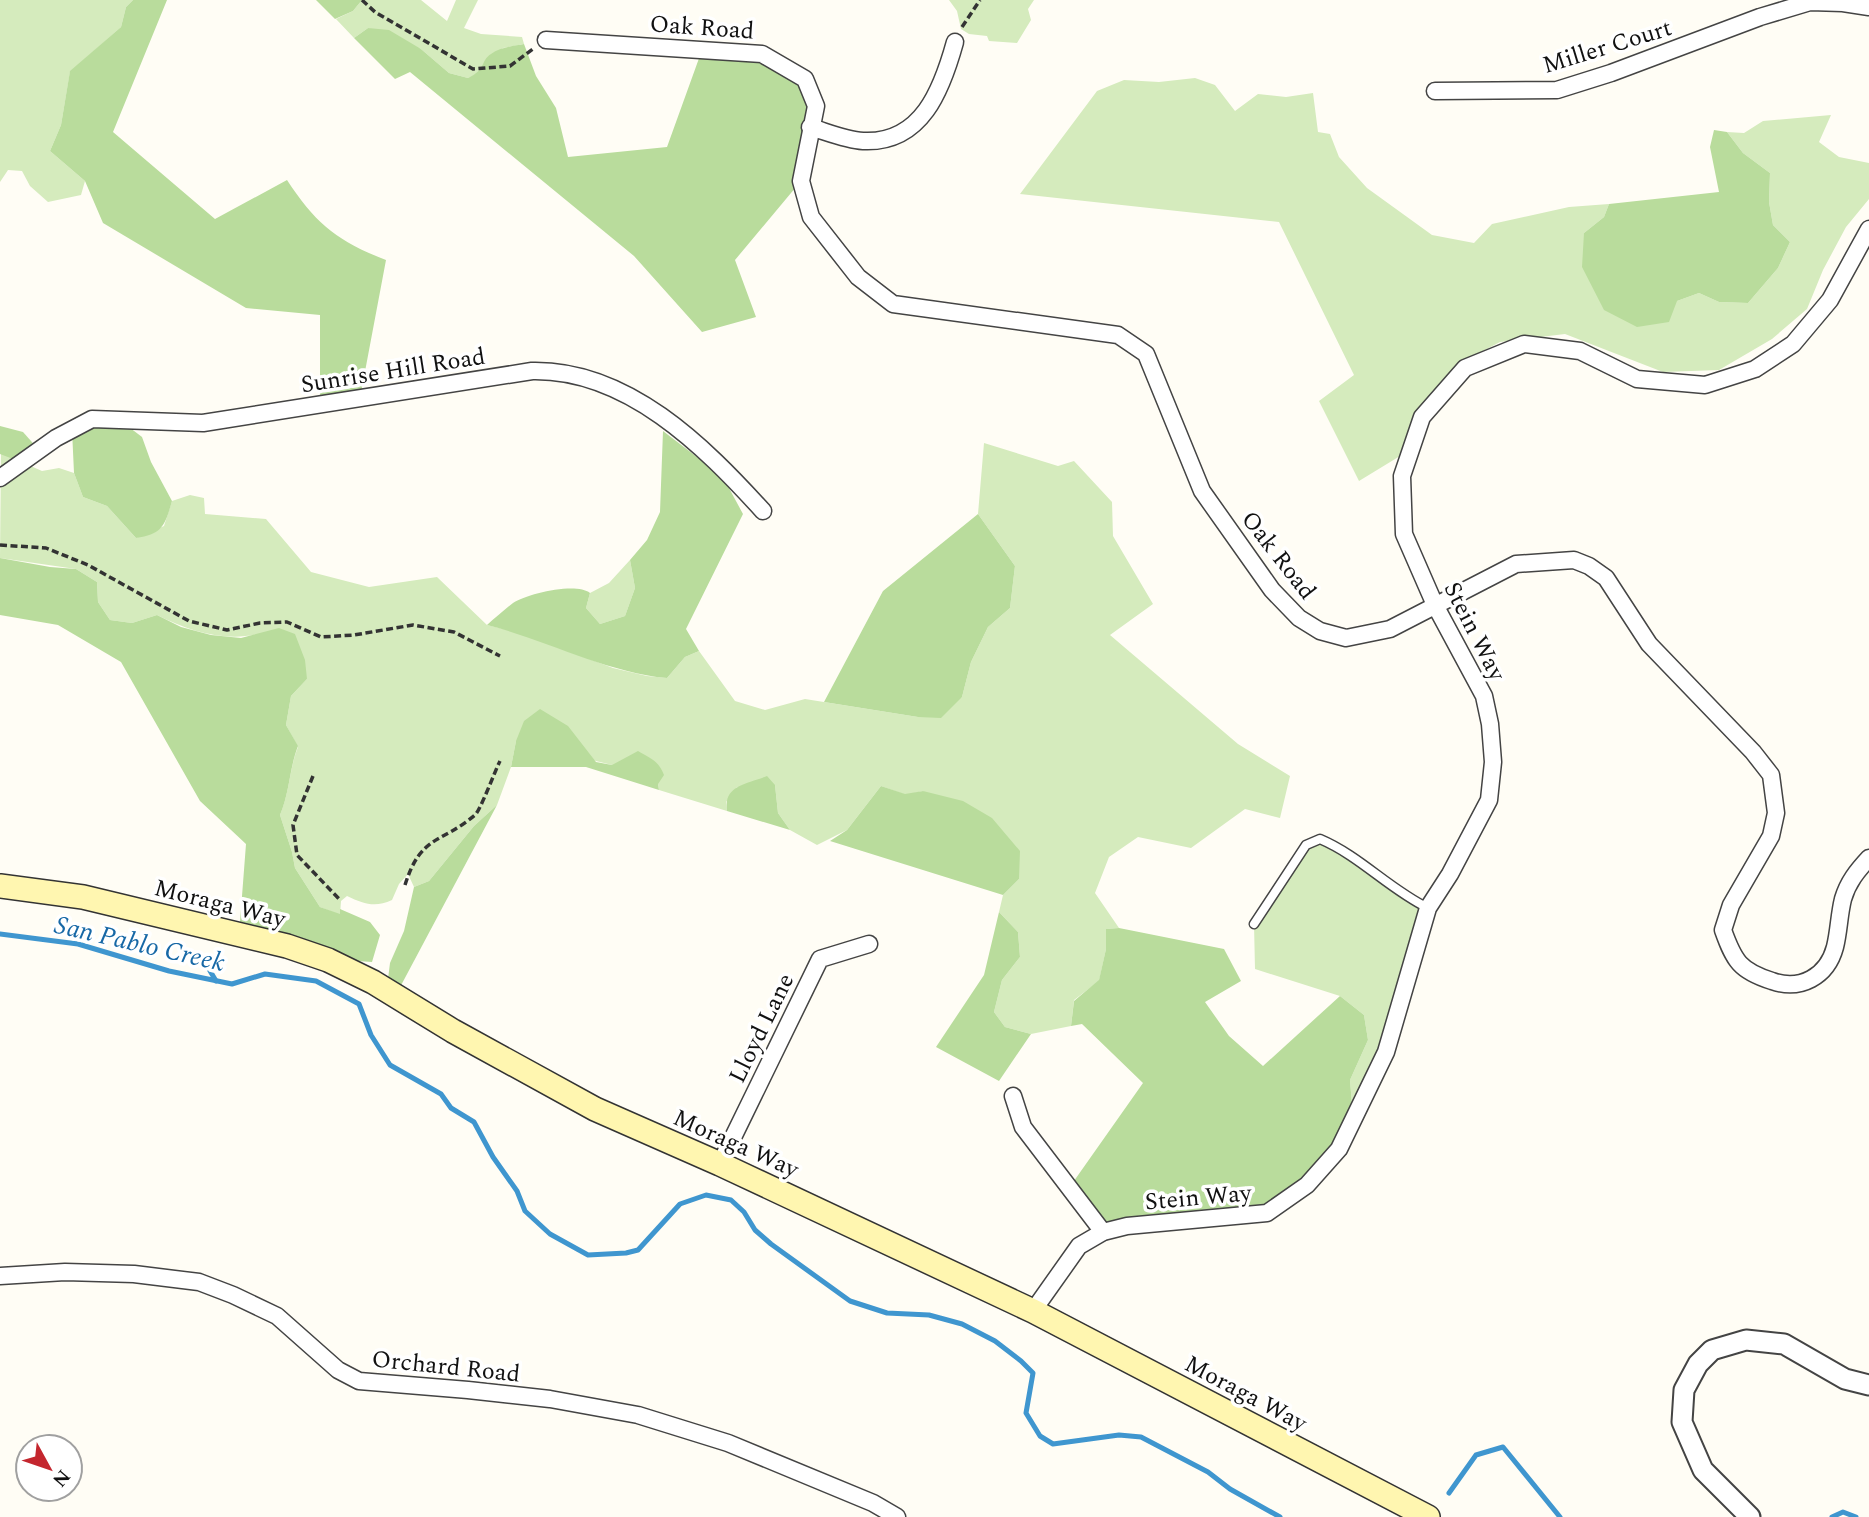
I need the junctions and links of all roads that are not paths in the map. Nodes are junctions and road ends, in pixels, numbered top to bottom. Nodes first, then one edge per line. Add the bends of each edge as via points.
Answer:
1 (1869, 7) edge
2 (546, 40) road end
3 (955, 42) road end
4 (1435, 91) dead end
5 (810, 127) junction
6 (1869, 229) edge
7 (0, 478) edge
8 (763, 511) dead end
9 (1435, 605) junction
10 (1869, 858) edge
11 (0, 886) edge
12 (1428, 908) junction
13 (1254, 924) dead end
14 (869, 944) dead end
15 (1013, 1096) dead end
16 (720, 1164) junction
17 (1103, 1232) junction
18 (0, 1276) edge
19 (1033, 1311) junction
20 (1869, 1385) edge
21 (897, 1517) edge
22 (1428, 1517) edge
23 (1750, 1517) edge

1 - 4 street, Miller Court via 1810,2 1557,90
2 - 5 street, Oak Road via 762,54 805,79 816,106
3 - 5 street via 946,77 930,107 899,136 864,141
5 - 9 street, Oak Road via 801,181 811,217 858,277 894,304 1118,335 1146,354 1202,491 1272,590 1299,618 1320,631 1346,638 1391,629
6 - 9 street, Stein Way via 1830,300 1793,344 1755,369 1705,385 1637,379 1580,351 1524,344 1465,368 1422,417 1402,477 1404,534
7 - 8 street, Sunrise Hill Road via 92,419 203,423 554,371 629,397 671,423 713,457
9 - 10 street, Oak Road via 1516,564 1574,560 1605,578 1649,644 1771,775 1776,813 1772,836 1731,905 1723,930 1735,961 1753,975 1782,985 1801,985 1821,972 1834,950 1852,877
9 - 12 street, Stein Way via 1484,696 1493,762 1489,800
11 - 16 main road, Moraga Way via 83,897 328,960 595,1109
12 - 13 lane via 1405,897 1342,848 1320,839 1306,845
12 - 17 street, Stein Way via 1386,1052 1339,1149 1307,1185 1267,1213
14 - 16 street, Lloyd Lane via 820,959
15 - 17 street via 1023,1127
16 - 19 main road, Moraga Way
17 - 19 street, Stein Way via 1079,1246
18 - 21 street, Orchard Road via 134,1274 199,1282 277,1316 338,1370 359,1381 537,1398 638,1416 728,1443
19 - 22 main road, Moraga Way
20 - 23 street via 1845,1380 1784,1344 1746,1340 1712,1350 1698,1364 1684,1390 1682,1422 1703,1470

